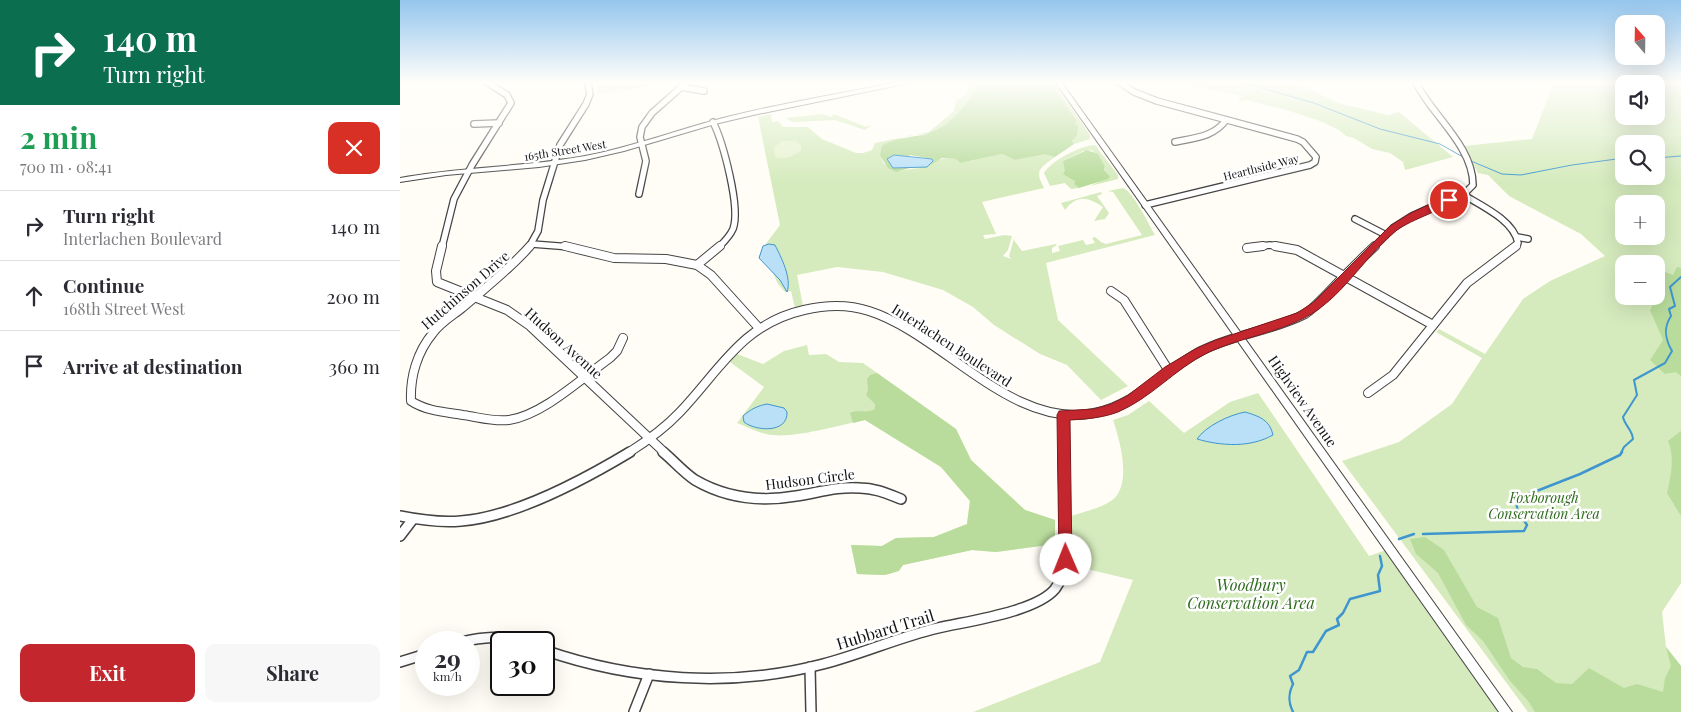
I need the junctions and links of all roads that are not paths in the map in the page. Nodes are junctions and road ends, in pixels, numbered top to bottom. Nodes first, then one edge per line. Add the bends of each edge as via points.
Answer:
1 (504, 116) edge
2 (578, 116) edge
3 (650, 116) edge
4 (738, 116) edge
5 (1083, 116) edge
6 (1213, 116) edge
7 (1440, 116) edge
8 (1226, 120) junction
9 (713, 122) junction
10 (499, 123) junction
11 (474, 124) dead end
12 (1175, 142) dead end
13 (642, 145) junction
14 (554, 163) junction
15 (469, 170) junction
16 (400, 180) edge
17 (638, 194) dead end
18 (1462, 194) junction
19 (1146, 205) junction
20 (1355, 219) dead end
21 (1386, 235) junction
22 (1517, 237) junction
23 (1528, 239) dead end
24 (532, 244) junction
25 (1247, 248) dead end
26 (697, 265) junction
27 (1345, 277) junction
28 (1111, 291) dead end
29 (474, 297) junction
30 (1433, 325) junction
31 (758, 327) junction
32 (1238, 336) junction
33 (623, 338) dead end
34 (1169, 370) junction
35 (583, 377) junction
36 (1368, 393) dead end
37 (1063, 415) junction
38 (650, 439) junction
39 (900, 499) dead end
40 (400, 516) edge
41 (414, 519) junction
42 (400, 536) edge
43 (555, 654) edge
44 (415, 657) edge
45 (400, 662) edge
46 (810, 667) junction
47 (649, 674) junction
48 (634, 712) edge
49 (811, 712) edge
50 (1506, 712) edge

1 - 10 street, Hudson Avenue
2 - 14 street, Hutchinson Drive via 562,141
3 - 13 street via 640,134
4 - 9 street, 165th Street West
5 - 19 street, Highview Avenue
6 - 8 street, Hearthside Way
7 - 18 street via 1452,131 1472,171 1473,185
8 - 12 street via 1217,131
8 - 19 street, Hearthside Way via 1300,141 1314,153 1315,162
9 - 13 street, 165th Street West
9 - 26 street via 722,142 735,218 726,239
10 - 11 street
10 - 15 street, Hudson Avenue
13 - 14 street, 165th Street West
13 - 17 street via 647,166
14 - 15 street, 165th Street West
14 - 24 street, Hutchinson Drive
15 - 16 street, 165th Street West
15 - 29 street, Hudson Avenue via 450,208 436,277 442,284
18 - 21 street, Interlachen Boulevard via 1412,216
18 - 22 street via 1503,221
19 - 32 street, Highview Avenue
20 - 21 street
21 - 27 street, Interlachen Boulevard
22 - 23 street
22 - 30 street via 1518,244 1514,250 1475,276
24 - 26 street via 566,246 614,258 672,259
24 - 29 street, Hutchinson Drive via 520,259
25 - 27 street via 1270,245 1290,248
26 - 31 street via 711,275
27 - 30 street
27 - 32 street, Interlachen Boulevard via 1300,316
28 - 34 street via 1124,300
29 - 35 street, Hudson Avenue via 519,318
29 - 35 street, Hutchinson Drive via 424,343 410,394 411,401 419,407 501,420 517,419
30 - 36 street via 1392,378
31 - 37 street, Interlachen Boulevard via 813,308 839,306 864,309 897,322 1022,404
31 - 38 street, Interlachen Boulevard via 731,349 681,411
32 - 34 street, Interlachen Boulevard via 1201,351
32 - 50 street, Highview Avenue
33 - 35 street via 610,358
34 - 37 street, Interlachen Boulevard via 1114,408 1094,414
35 - 38 street, Hudson Avenue
37 - 46 street, Hubbard Trail via 1065,568 1050,595 1028,606 898,638
38 - 39 street, Hudson Circle via 687,474 724,494 758,500 853,486 872,487
38 - 41 street, Interlachen Boulevard via 615,462 510,511 458,522
40 - 41 street, Interlachen Boulevard
41 - 42 street
43 - 47 street, Hubbard Trail via 581,662
44 - 45 street
46 - 47 street, Hubbard Trail via 748,676
46 - 49 street
47 - 48 street

